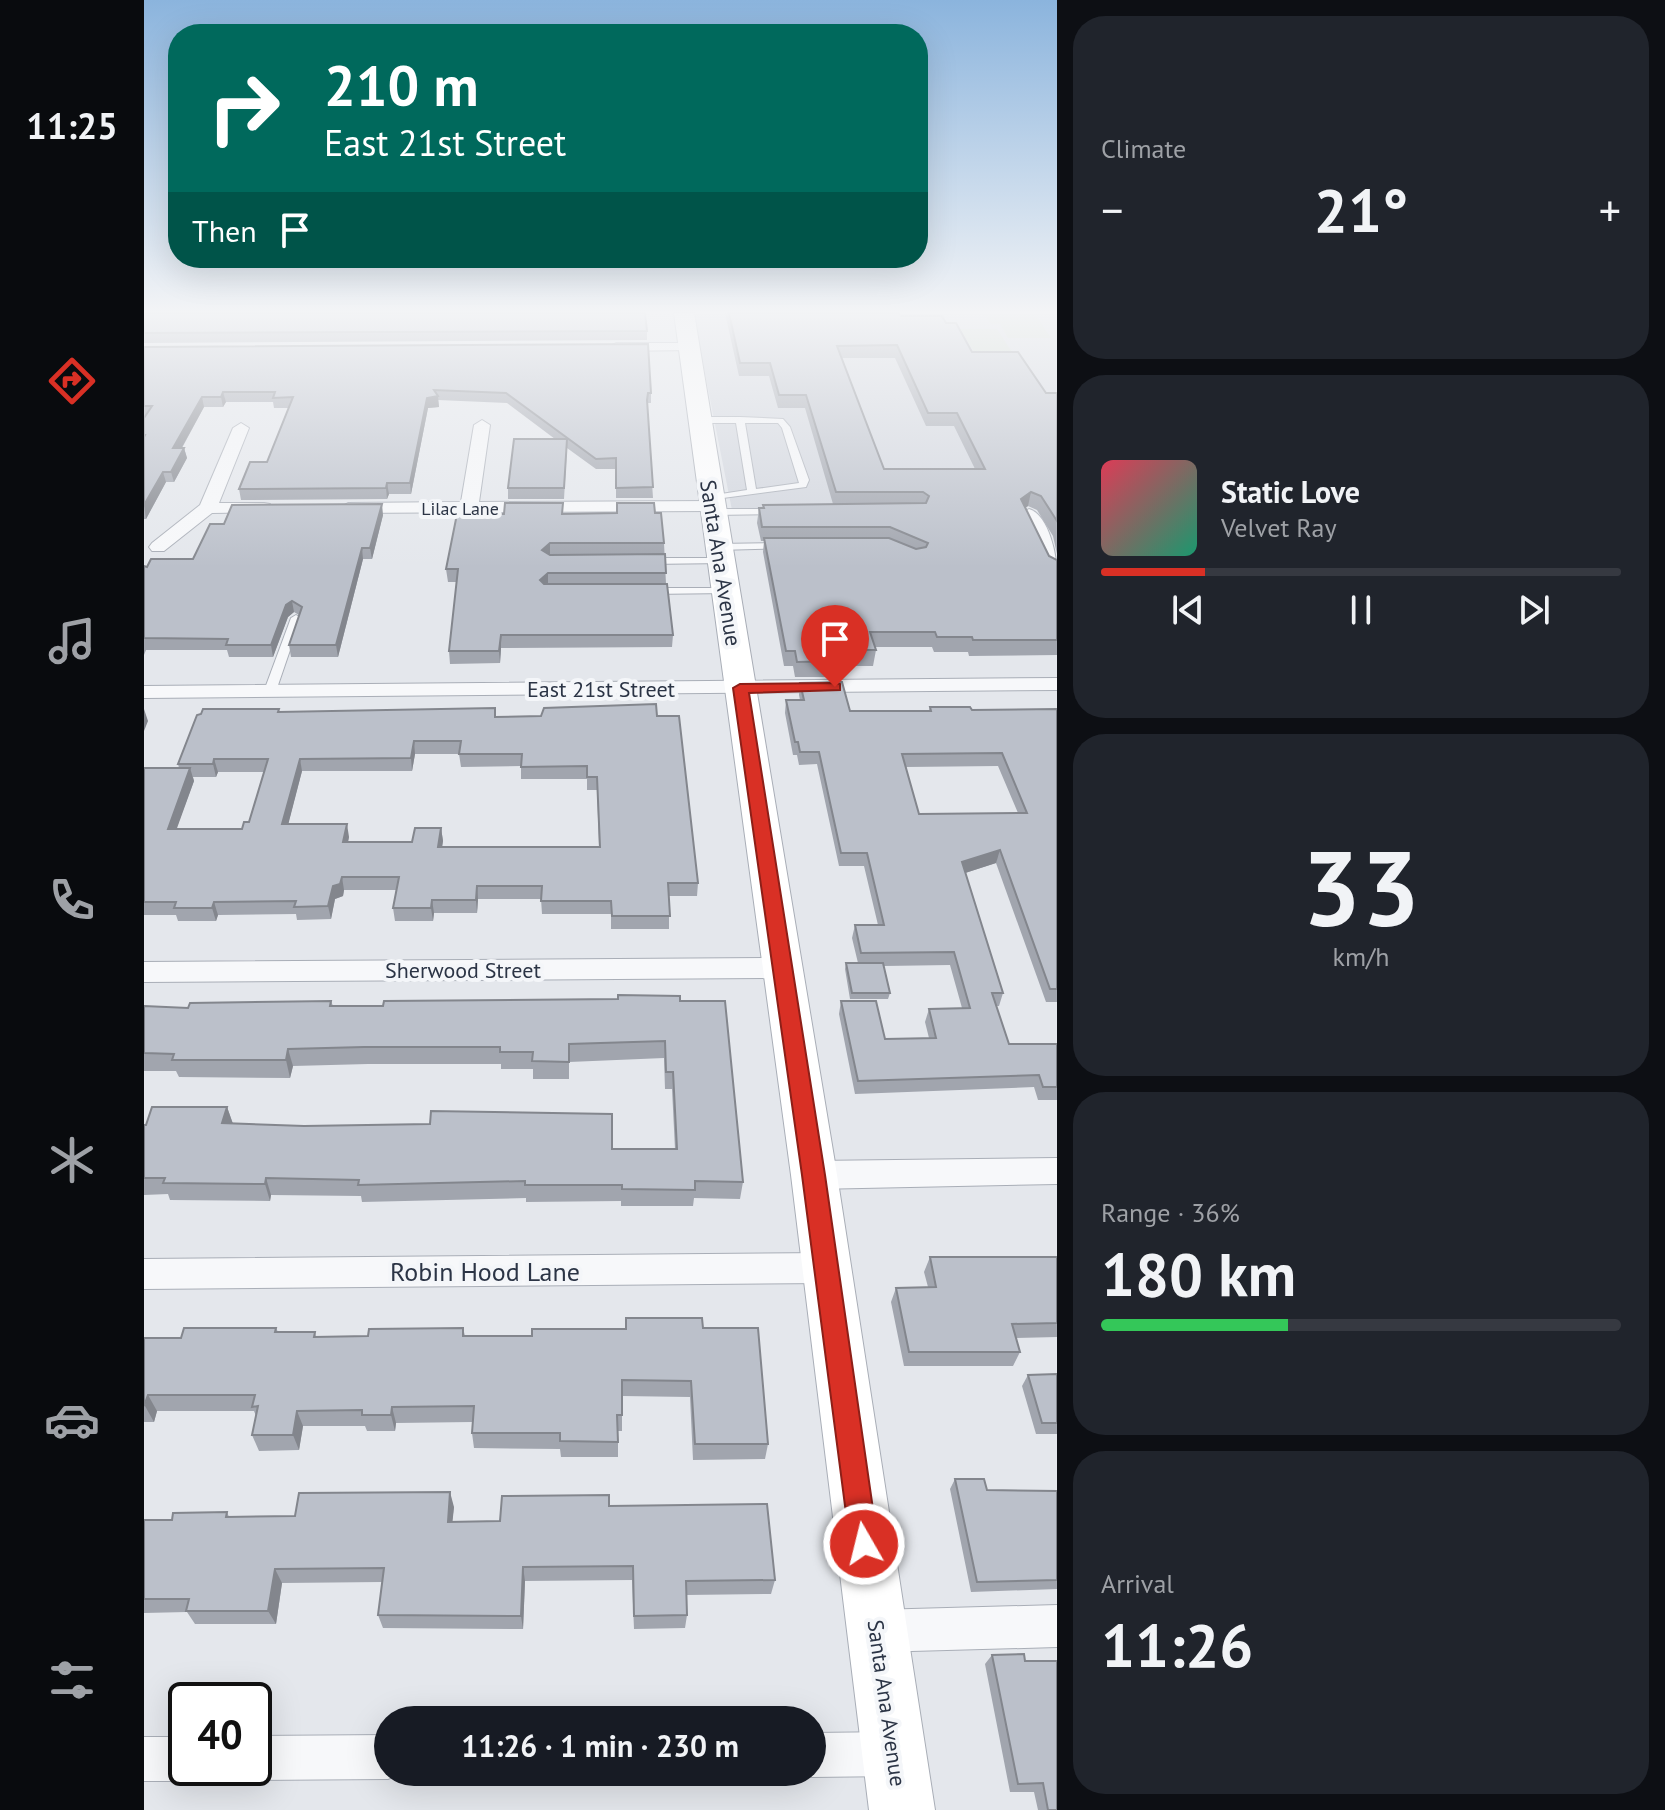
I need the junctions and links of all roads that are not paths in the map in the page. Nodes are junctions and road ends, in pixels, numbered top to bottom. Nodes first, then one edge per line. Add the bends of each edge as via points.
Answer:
1 (696, 397) edge
2 (699, 420) junction
3 (740, 420) junction
4 (482, 425) dead end
5 (241, 428) dead end
6 (752, 492) junction
7 (712, 506) junction
8 (208, 508) junction
9 (285, 508) edge
10 (331, 508) edge
11 (469, 508) junction
12 (793, 512) edge
13 (1029, 514) edge
14 (792, 546) edge
15 (158, 547) dead end
16 (720, 554) junction
17 (643, 561) edge
18 (1057, 569) edge
19 (637, 591) edge
20 (725, 591) junction
21 (296, 618) edge
22 (1056, 686) edge
23 (740, 688) junction
24 (270, 691) junction
25 (144, 692) edge
26 (782, 968) junction
27 (144, 972) edge
28 (1057, 1171) edge
29 (814, 1175) junction
30 (827, 1268) junction
31 (144, 1274) edge
32 (1057, 1626) edge
33 (876, 1631) junction
34 (894, 1754) junction
35 (826, 1755) edge
36 (374, 1757) edge
37 (272, 1758) edge
38 (144, 1759) edge
39 (168, 1759) edge
40 (902, 1810) edge

1 - 2 street, Santa Ana Avenue
2 - 3 lane
2 - 7 street, Santa Ana Avenue
3 - 6 lane
3 - 6 lane via 780,421 804,480 796,488
4 - 11 street
5 - 8 street
6 - 7 lane
7 - 11 street, Lilac Lane
7 - 12 lane
7 - 16 street, Santa Ana Avenue
8 - 9 street
8 - 15 street
10 - 11 street, Lilac Lane
13 - 18 street
14 - 16 lane
16 - 17 lane
16 - 20 street, Santa Ana Avenue
19 - 20 lane
20 - 23 street, Santa Ana Avenue
21 - 24 lane
22 - 23 street, East 21st Street
23 - 24 street, East 21st Street
23 - 26 street, Santa Ana Avenue
24 - 25 street, East 21st Street
26 - 27 street, Sherwood Street
26 - 29 street, Santa Ana Avenue
28 - 29 street
29 - 30 street, Santa Ana Avenue
30 - 31 street, Robin Hood Lane
30 - 33 street, Santa Ana Avenue
32 - 33 street
33 - 34 street, Santa Ana Avenue
34 - 35 street
34 - 40 street, Santa Ana Avenue
36 - 37 street
38 - 39 street

